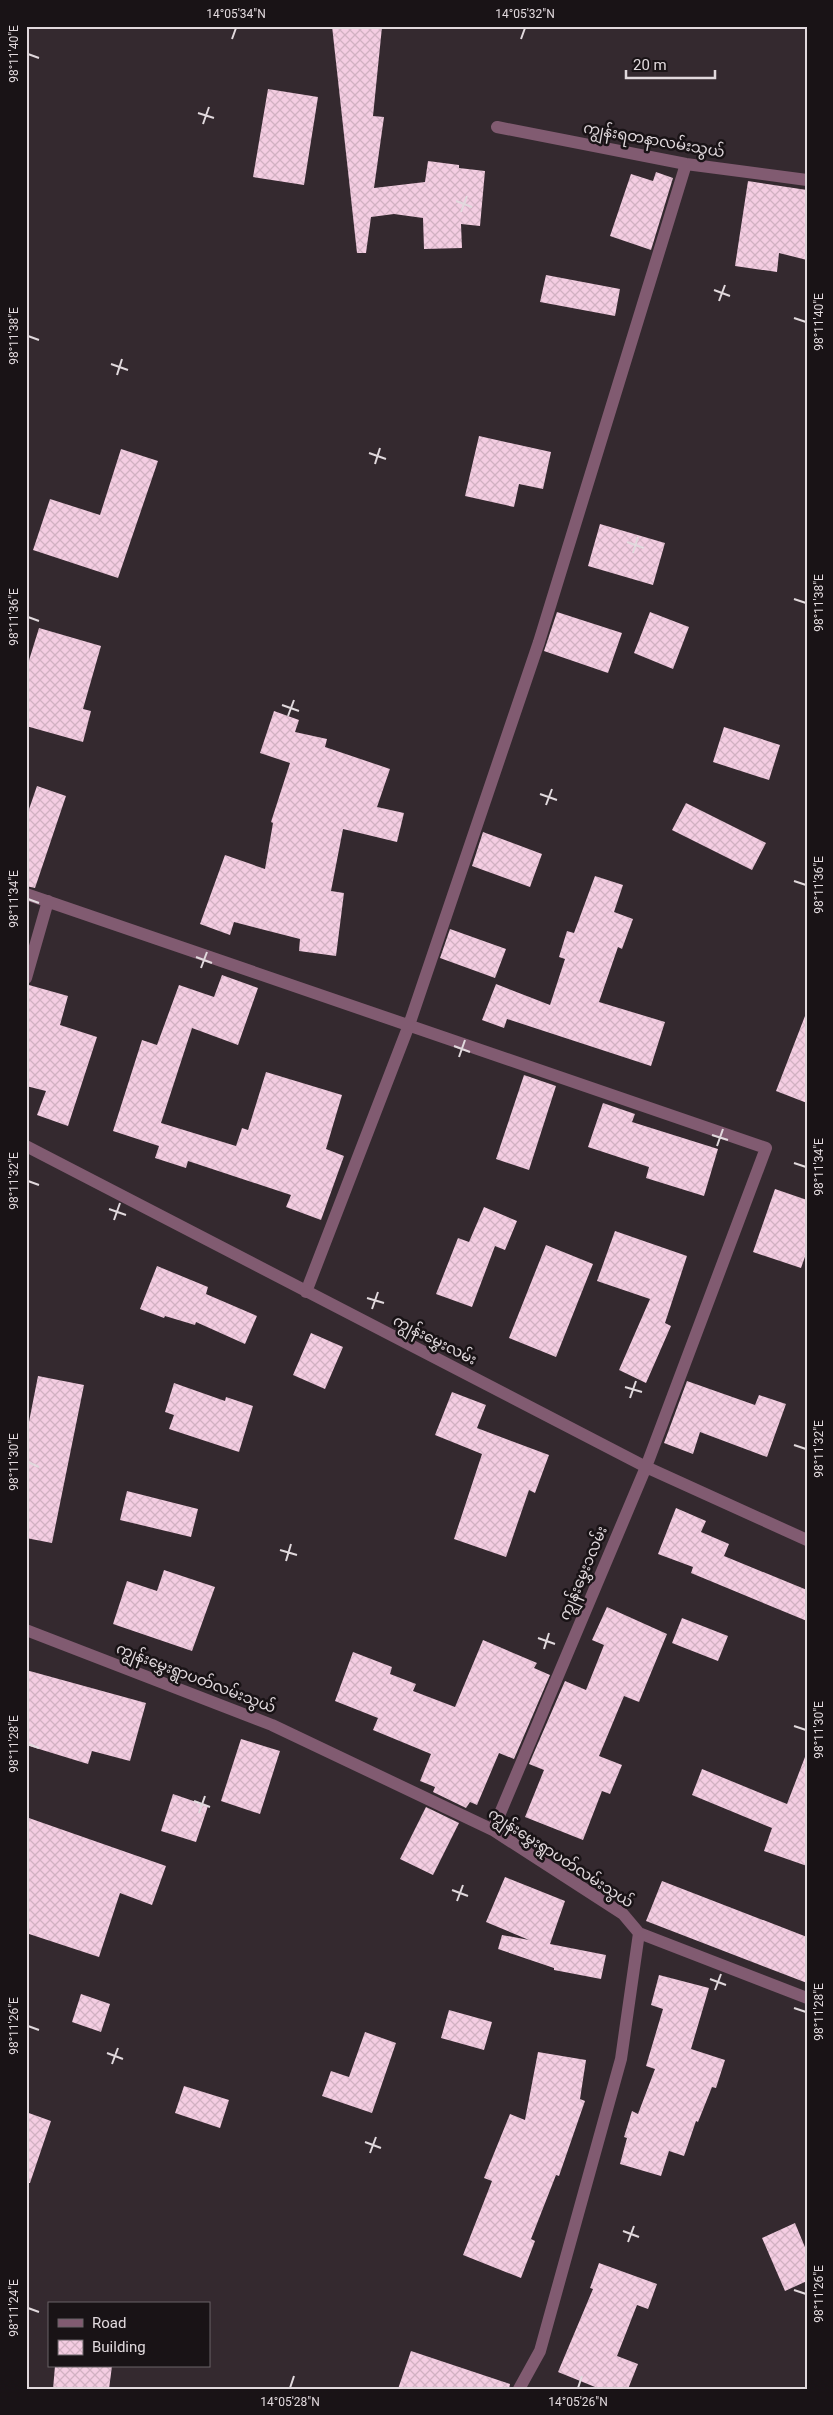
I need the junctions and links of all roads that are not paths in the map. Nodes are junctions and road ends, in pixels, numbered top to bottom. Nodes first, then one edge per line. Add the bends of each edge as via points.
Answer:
1 (497, 127) dead end
2 (686, 164) junction
3 (807, 180) edge
4 (26, 894) edge
5 (48, 900) junction
6 (26, 978) edge
7 (409, 1025) junction
8 (26, 1146) edge
9 (306, 1292) junction
10 (646, 1467) junction
11 (807, 1540) edge
12 (26, 1630) edge
13 (493, 1830) junction
14 (639, 1933) junction
15 (807, 1998) edge
16 (519, 2389) edge

1 - 2 street, ကျွန်းရတနာလမ်းသွယ်
2 - 3 street, ကျွန်းရတနာလမ်းသွယ်
2 - 7 street via 539,642
4 - 5 street
5 - 6 street
5 - 7 street
7 - 9 street
7 - 10 street, ကျွန်းမွှေး၁လမ်း via 766,1148
8 - 9 street, ကျွန်းမွှေးလမ်း
9 - 10 street, ကျွန်းမွှေးလမ်း
10 - 11 street, ကျွန်းမွှေးလမ်း
10 - 13 street, ကျွန်းမွှေး၁လမ်း
12 - 13 street, ကျွန်းမွှေးရွာပတ်လမ်းသွယ် via 272,1725
13 - 14 street, ကျွန်းမွှေးရွာပတ်လမ်းသွယ် via 623,1914
14 - 15 street
14 - 16 street via 620,2059 540,2351

